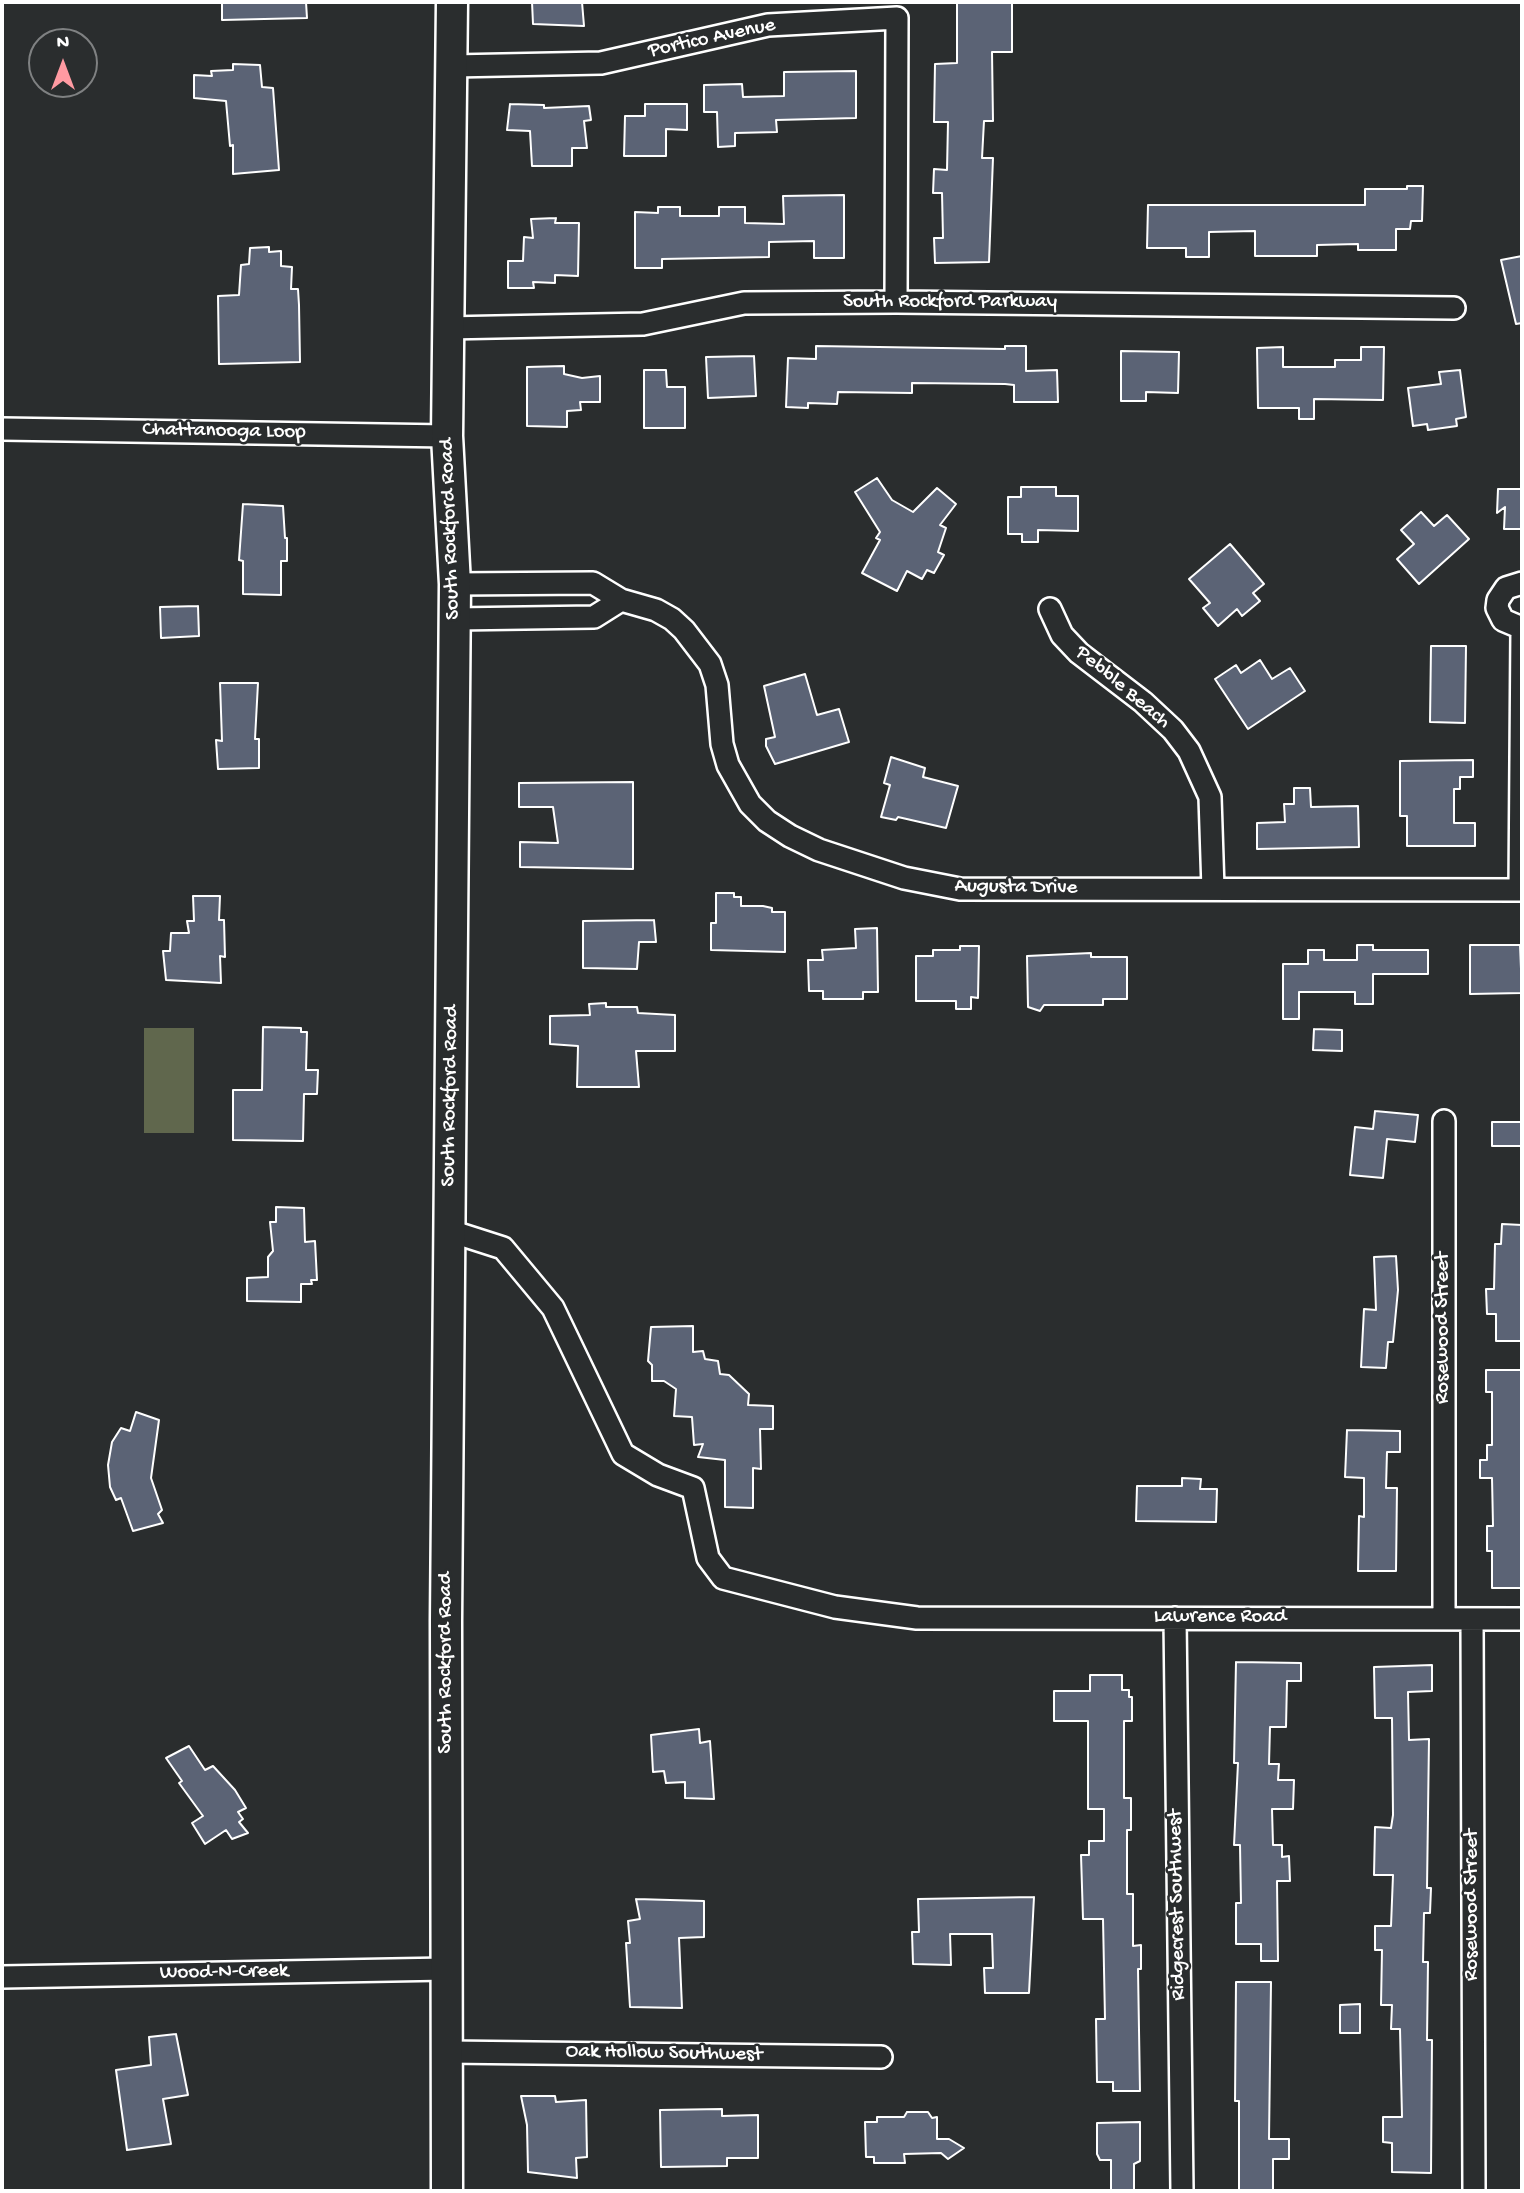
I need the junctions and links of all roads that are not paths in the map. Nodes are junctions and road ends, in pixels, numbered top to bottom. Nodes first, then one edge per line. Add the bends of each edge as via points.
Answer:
1 (452, 2) edge
2 (453, 66) junction
3 (895, 302) junction
4 (1454, 308) dead end
5 (447, 328) junction
6 (2, 429) edge
7 (447, 436) junction
8 (1522, 583) edge
9 (455, 584) junction
10 (621, 600) junction
11 (1050, 610) dead end
12 (455, 620) junction
13 (1522, 628) edge
14 (1213, 889) junction
15 (1521, 890) edge
16 (1444, 1121) dead end
17 (450, 1231) junction
18 (1175, 1618) junction
19 (1444, 1619) junction
20 (1472, 1619) junction
21 (1522, 1619) edge
22 (447, 1969) junction
23 (2, 1977) edge
24 (447, 2052) junction
25 (881, 2057) dead end
26 (447, 2191) edge
27 (1182, 2191) edge
28 (1474, 2191) edge

1 - 2 street, South Rockford Road
2 - 3 street, Portico Avenue via 601,63 768,24 897,18
2 - 5 street, South Rockford Road
3 - 4 street, South Rockford Parkway
3 - 5 street, South Rockford Parkway via 744,303 642,324
5 - 7 street, South Rockford Road
6 - 7 street, Chattanooga Loop
7 - 9 street, South Rockford Road
8 - 13 street via 1506,588 1497,608 1503,620
9 - 10 street, Augusta Drive via 593,583
9 - 12 street, South Rockford Road
10 - 12 street via 594,617
10 - 14 street, Augusta Drive via 672,619 703,655 717,685 722,744 738,786 767,821 800,841 904,878 960,889
11 - 14 street, Pebble Beach via 1062,635 1079,653 1143,702 1188,751 1210,797
12 - 17 street, South Rockford Road
13 - 15 street
14 - 15 street, Augusta Drive
16 - 19 street, Rosewood Street
17 - 18 street, Lawrence Road via 503,1248 553,1308 624,1454 658,1475 693,1488 708,1558 723,1578 835,1607 917,1618
17 - 22 street, South Rockford Road
18 - 19 street, Lawrence Road
18 - 27 street, Ridgecrest Southwest
19 - 20 street, Lawrence Road
20 - 21 street, Lawrence Road
20 - 28 street, Rosewood Street
22 - 23 street, Wood-N-Creek
22 - 24 street, South Rockford Road
24 - 25 street, Oak Hollow Southwest
24 - 26 street, South Rockford Road

